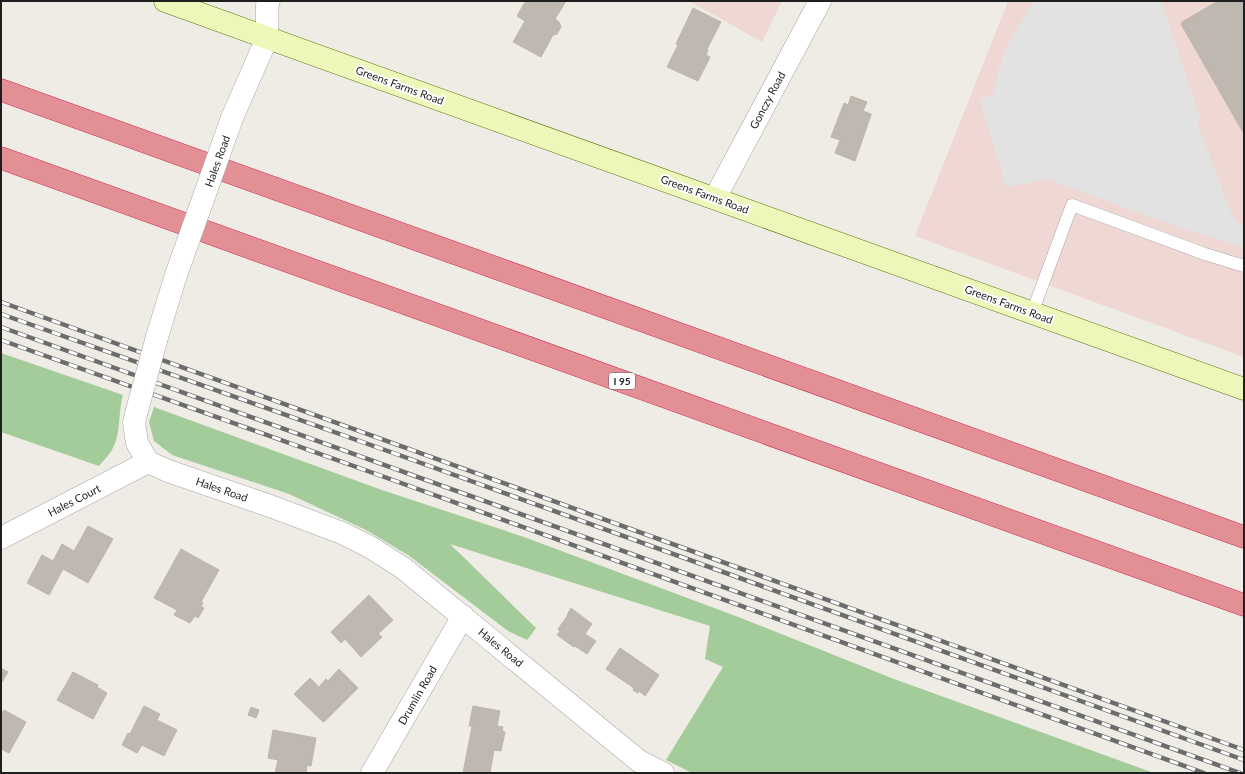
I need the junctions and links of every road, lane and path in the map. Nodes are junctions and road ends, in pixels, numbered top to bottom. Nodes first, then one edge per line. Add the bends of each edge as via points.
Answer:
1 (165, 1) edge
2 (269, 1) edge
3 (820, 1) edge
4 (267, 38) junction
5 (1, 90) edge
6 (1, 158) edge
7 (715, 198) junction
8 (1244, 266) edge
9 (1032, 313) junction
10 (1244, 389) edge
11 (148, 462) junction
12 (1244, 537) edge
13 (1, 538) edge
14 (1244, 604) edge
15 (463, 616) junction
16 (637, 767) edge
17 (372, 773) edge
18 (663, 773) edge

1 - 4 main road, Greens Farms Road
2 - 4 street
3 - 7 street, Gonczy Road
4 - 7 main road, Greens Farms Road
4 - 11 street, Hales Road, bridge via 232,118 157,337 134,424 137,443
5 - 12 highway
6 - 14 highway, I 95
7 - 9 main road, Greens Farms Road
8 - 9 lane via 1204,254 1072,205
9 - 10 main road, Greens Farms Road
11 - 13 street, Hales Court
11 - 15 street, Hales Road via 349,536 403,568
15 - 16 street, Hales Road
15 - 17 street, Drumlin Road
16 - 18 street, Hales Road

